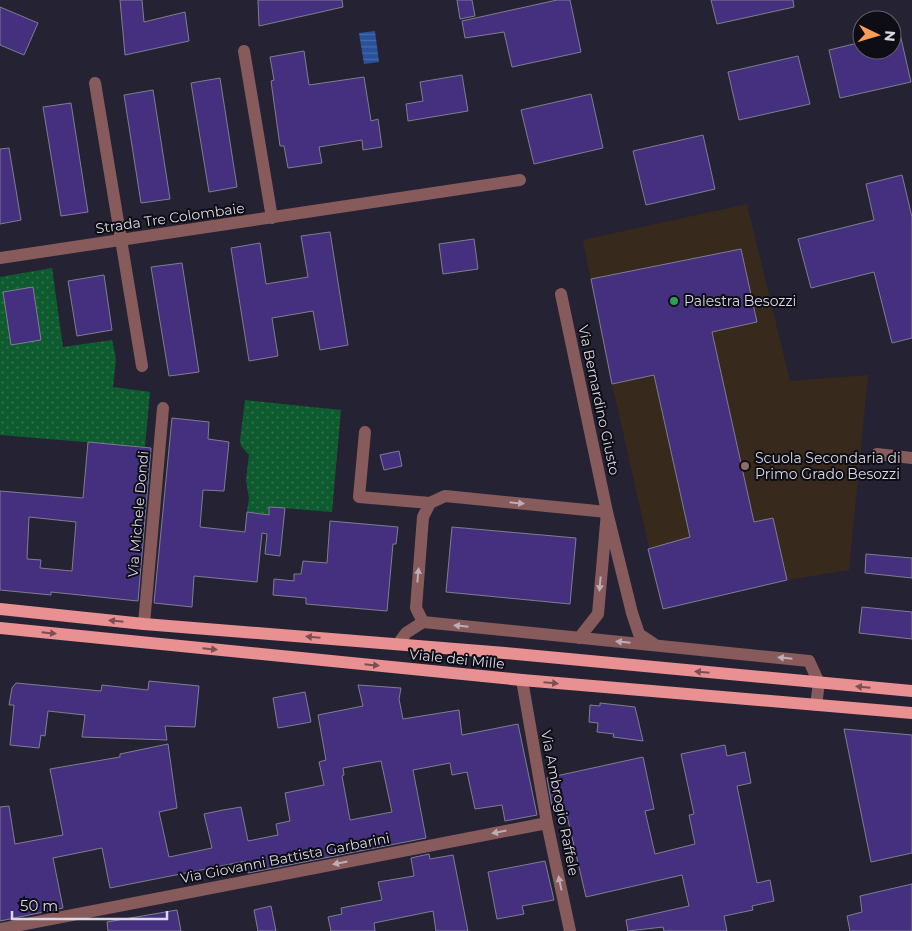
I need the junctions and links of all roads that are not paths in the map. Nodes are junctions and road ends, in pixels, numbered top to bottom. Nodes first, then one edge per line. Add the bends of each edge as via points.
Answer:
1 (244, 50) dead end
2 (95, 83) dead end
3 (520, 180) dead end
4 (272, 218) junction
5 (121, 240) junction
6 (0, 258) edge
7 (561, 294) dead end
8 (142, 366) dead end
9 (163, 408) dead end
10 (365, 432) dead end
11 (877, 454) dead end
12 (912, 458) edge
13 (430, 503) junction
14 (607, 512) junction
15 (0, 609) edge
16 (423, 622) junction
17 (144, 624) junction
18 (0, 628) edge
19 (579, 638) junction
20 (398, 644) junction
21 (656, 645) junction
22 (522, 680) junction
23 (819, 683) junction
24 (912, 691) edge
25 (816, 705) junction
26 (912, 713) edge
27 (547, 823) junction
28 (0, 929) edge
29 (570, 931) edge

1 - 4 street
2 - 5 street
3 - 4 street, Strada Tre Colombaie
4 - 5 street, Strada Tre Colombaie
5 - 6 street, Strada Tre Colombaie
5 - 8 street
7 - 14 street, Via Bernardino Giusto
9 - 17 street, Via Michele Dondi
10 - 13 street via 359,497
11 - 12 street
13 -> 14 street via 445,496
16 -> 13 street via 416,608 423,517
14 -> 19 street, Via Bernardino Giusto via 598,614
14 - 21 street, Via Bernardino Giusto via 639,634
17 -> 15 main road, Viale dei Mille
19 -> 16 street
16 - 20 street via 406,633
20 -> 17 main road, Viale dei Mille
18 -> 22 main road, Viale dei Mille
21 -> 19 street
23 -> 20 main road, Viale dei Mille
23 -> 21 street via 809,661
22 -> 25 main road, Viale dei Mille
22 - 27 street, Via Ambrogio Raffele
24 -> 23 main road, Viale dei Mille
23 - 25 street
25 - 26 main road, Viale dei Mille
27 -> 28 street, Via Giovanni Battista Garbarini
29 -> 27 street, Via Ambrogio Raffele

